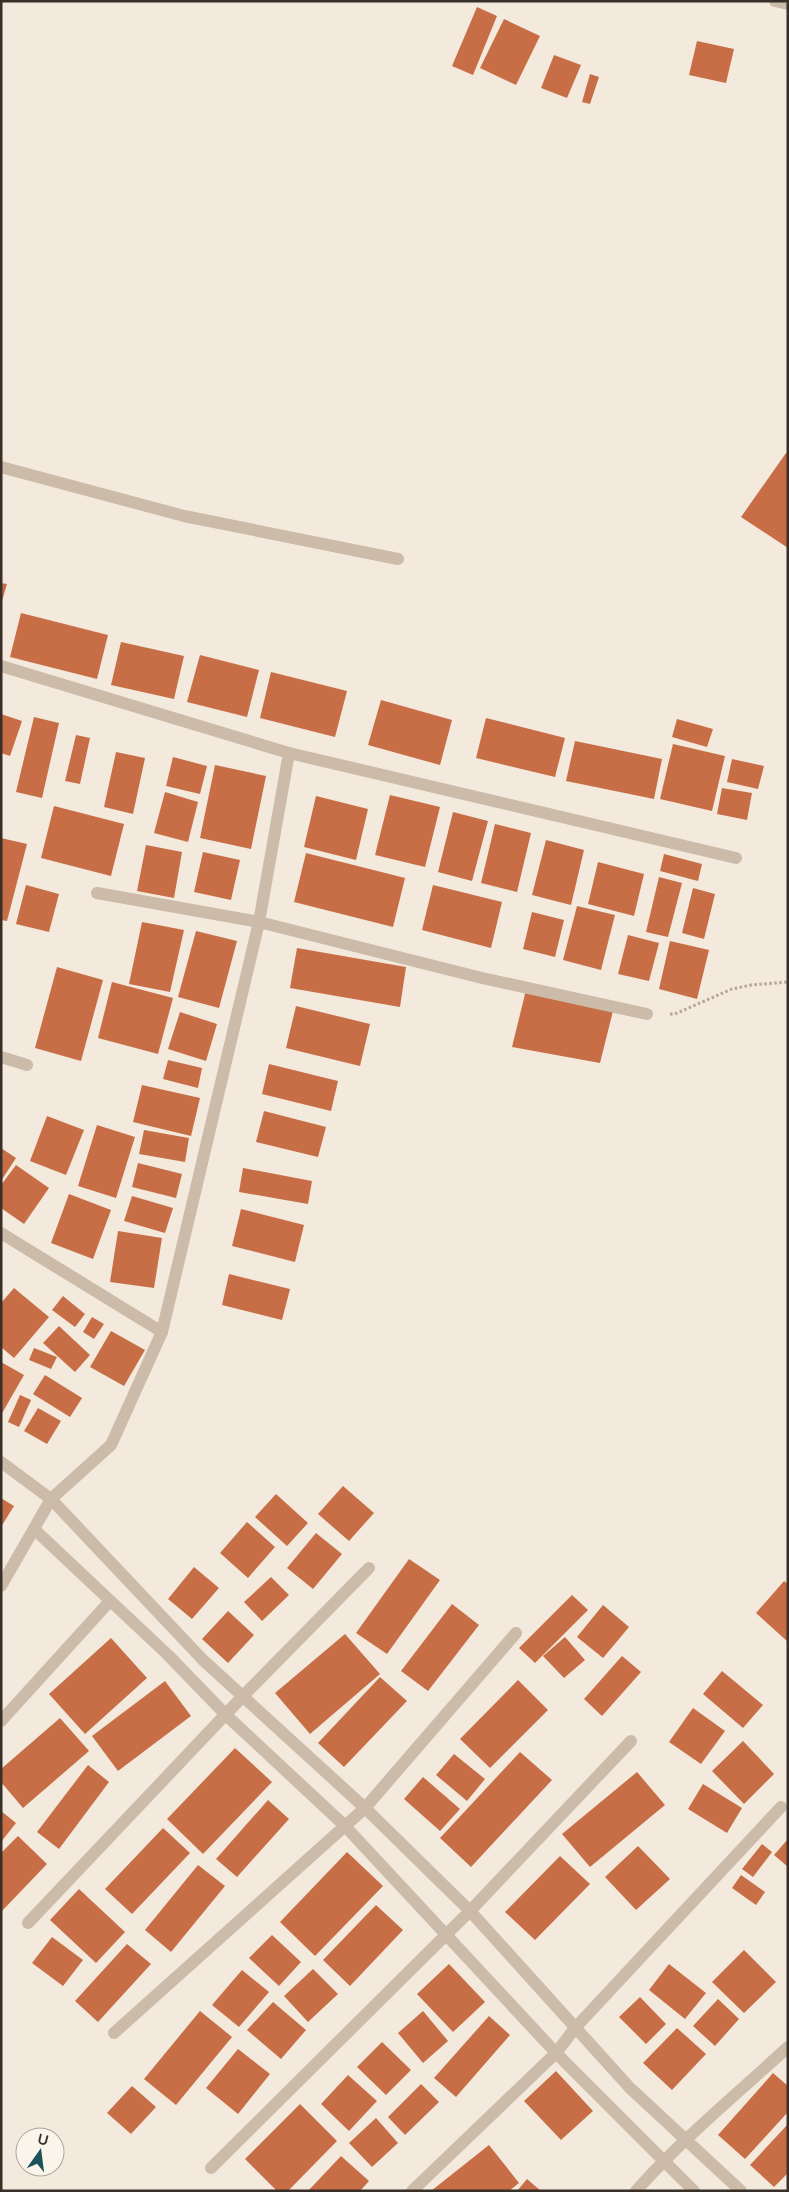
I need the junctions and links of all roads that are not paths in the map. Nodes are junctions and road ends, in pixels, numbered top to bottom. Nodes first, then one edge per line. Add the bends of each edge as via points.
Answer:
1 (775, 1) edge
2 (788, 4) edge
3 (1, 467) edge
4 (398, 559) dead end
5 (1, 666) edge
6 (289, 753) junction
7 (736, 858) dead end
8 (98, 893) dead end
9 (259, 922) junction
10 (647, 1014) road end
11 (1, 1057) edge
12 (27, 1065) dead end
13 (1, 1233) edge
14 (162, 1332) junction
15 (1, 1462) edge
16 (50, 1499) junction
17 (34, 1529) junction
18 (369, 1568) dead end
19 (1, 1586) edge
20 (110, 1600) junction
21 (516, 1633) dead end
22 (243, 1696) junction
23 (227, 1716) junction
24 (1, 1721) edge
25 (630, 1741) dead end
26 (781, 1807) dead end
27 (365, 1808) junction
28 (344, 1825) junction
29 (470, 1911) junction
30 (28, 1923) dead end
31 (446, 1934) junction
32 (575, 2028) junction
33 (114, 2033) dead end
34 (788, 2047) edge
35 (556, 2053) junction
36 (686, 2142) junction
37 (664, 2159) junction
38 (211, 2168) dead end
39 (412, 2191) edge
40 (636, 2191) edge
41 (694, 2191) edge
42 (741, 2191) edge

1 - 2 street
3 - 4 street via 184,516
5 - 6 street
6 - 7 street
6 - 9 street
8 - 9 street
9 - 10 street via 482,978
9 - 14 street
11 - 12 street
13 - 14 street
14 - 16 street via 111,1445
15 - 16 street
16 - 17 street
16 - 22 street via 203,1660
17 - 19 street
17 - 20 street
18 - 22 street
20 - 23 street
20 - 24 street
21 - 27 street
22 - 23 street
22 - 27 street
23 - 28 street
23 - 30 street
25 - 29 street
26 - 32 street
27 - 28 street
27 - 29 street
28 - 31 street
28 - 33 street
29 - 31 street
29 - 32 street
31 - 35 street
31 - 38 street
32 - 35 street
32 - 36 street
34 - 36 street
35 - 37 street
35 - 39 street
36 - 37 street
36 - 42 street
37 - 40 street
37 - 41 street

